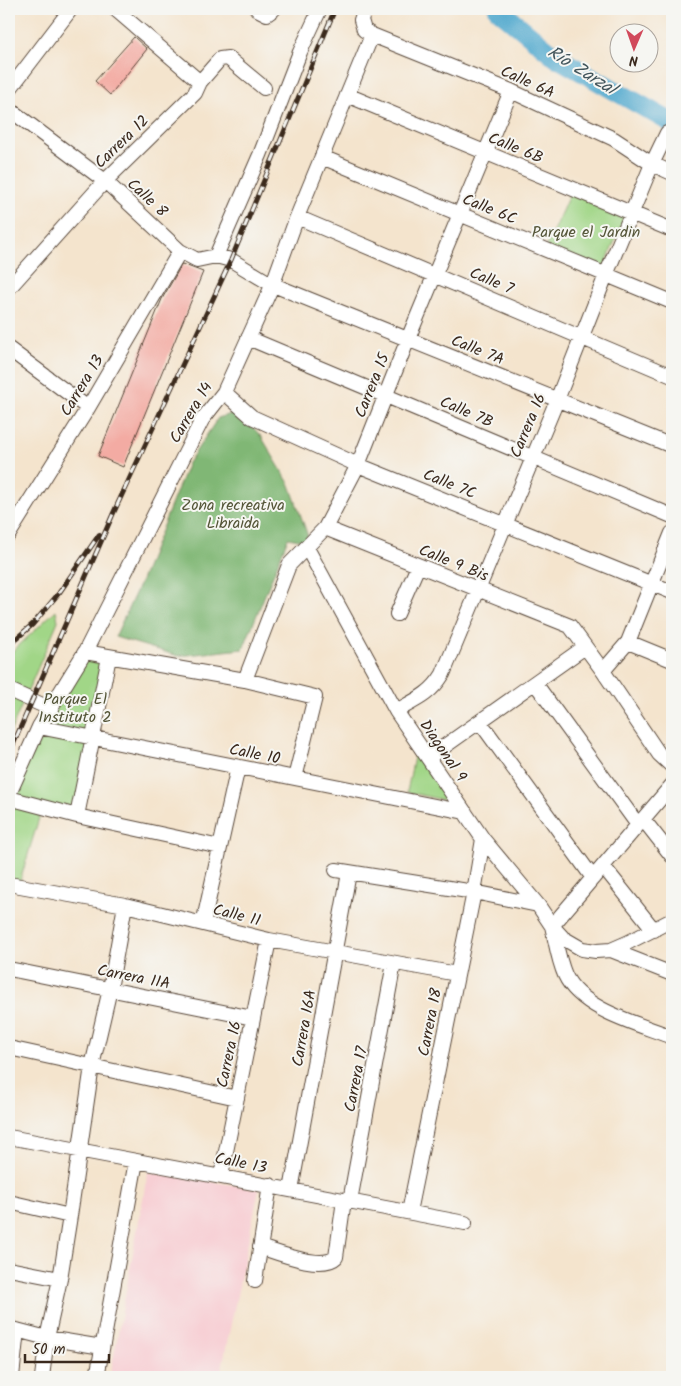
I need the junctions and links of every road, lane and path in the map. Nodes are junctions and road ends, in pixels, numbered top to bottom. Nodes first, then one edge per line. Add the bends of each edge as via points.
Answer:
1 (70, 9) edge
2 (115, 9) edge
3 (257, 9) edge
4 (274, 9) edge
5 (320, 9) edge
6 (364, 9) edge
7 (368, 33) junction
8 (200, 82) junction
9 (264, 88) dead end
10 (9, 90) edge
11 (510, 92) junction
12 (347, 96) junction
13 (9, 109) edge
14 (667, 133) dead end
15 (486, 153) junction
16 (322, 157) junction
17 (652, 164) junction
18 (672, 172) edge
19 (105, 181) junction
20 (632, 213) junction
21 (460, 214) junction
22 (297, 216) junction
23 (672, 230) edge
24 (180, 251) junction
25 (216, 256) junction
26 (435, 275) junction
27 (606, 275) junction
28 (271, 284) junction
29 (9, 288) edge
30 (672, 302) edge
31 (248, 338) junction
32 (582, 338) junction
33 (408, 339) junction
34 (9, 349) edge
35 (672, 376) edge
36 (224, 392) junction
37 (386, 396) junction
38 (557, 400) junction
39 (88, 408) junction
40 (672, 446) edge
41 (532, 457) junction
42 (358, 465) junction
43 (672, 516) edge
44 (505, 524) junction
45 (325, 528) junction
46 (672, 533) edge
47 (9, 534) edge
48 (307, 548) junction
49 (418, 566) junction
50 (652, 583) junction
51 (478, 590) junction
52 (672, 592) edge
53 (396, 614) dead end
54 (628, 642) junction
55 (585, 647) junction
56 (85, 652) junction
57 (109, 658) junction
58 (672, 660) edge
59 (603, 671) junction
60 (245, 680) junction
61 (535, 683) junction
62 (9, 690) edge
63 (51, 709) junction
64 (396, 711) junction
65 (480, 722) junction
66 (39, 727) junction
67 (92, 738) junction
68 (428, 758) junction
69 (672, 766) edge
70 (238, 767) junction
71 (295, 778) junction
72 (672, 785) edge
73 (9, 794) edge
74 (9, 798) edge
75 (465, 812) junction
76 (77, 816) junction
77 (641, 822) junction
78 (483, 839) junction
79 (220, 847) junction
80 (672, 856) edge
81 (603, 866) junction
82 (593, 878) junction
83 (9, 885) edge
84 (474, 892) junction
85 (125, 905) junction
86 (538, 905) junction
87 (672, 920) edge
88 (202, 924) junction
89 (552, 926) junction
90 (654, 930) junction
91 (269, 940) junction
92 (611, 950) junction
93 (334, 952) junction
94 (394, 963) junction
95 (9, 969) edge
96 (457, 974) junction
97 (672, 974) edge
98 (110, 989) junction
99 (253, 1018) junction
100 (672, 1037) edge
101 (9, 1048) edge
102 (92, 1066) junction
103 (237, 1098) junction
104 (9, 1137) edge
105 (80, 1151) junction
106 (136, 1161) junction
107 (221, 1176) junction
108 (270, 1185) junction
109 (291, 1190) junction
110 (347, 1200) junction
111 (9, 1202) edge
112 (409, 1212) junction
113 (70, 1216) junction
114 (465, 1223) dead end
115 (260, 1247) junction
116 (9, 1268) edge
117 (60, 1279) junction
118 (255, 1281) dead end
119 (13, 1329) edge
120 (47, 1338) junction
121 (102, 1346) junction
122 (12, 1377) edge
123 (42, 1377) edge
124 (97, 1377) edge

1 - 10 street
2 - 8 street
3 - 4 street via 267,14
5 - 25 street
6 - 7 street, Carrera 14 via 361,20
7 - 11 street, Calle 6A
7 - 12 street, Carrera 14
8 - 9 street, Carrera 12 via 220,59 228,58
8 - 19 street, Carrera 12 via 196,93
11 - 15 street, Carrera 15
11 - 17 street, Calle 6A via 614,139
12 - 15 street, Calle 6B
12 - 16 street, Carrera 14
13 - 19 street, Calle 8
14 - 17 street, Carrera 16
15 - 20 street, Calle 6B
15 - 21 street, Carrera 15
16 - 21 street, Calle 6C
16 - 22 street, Carrera 14
17 - 18 street, Calle 6A
17 - 20 street, Carrera 16
19 - 24 street, Calle 8
19 - 29 street, Carrera 12
20 - 23 street, Calle 6B
20 - 27 street, Carrera 16
21 - 26 street, Carrera 15
21 - 27 street, Calle 6C
22 - 26 street, Calle 7
22 - 28 street, Carrera 14
24 - 25 street, Calle 8 via 197,260
24 - 39 street, Carrera 13
25 - 28 street, Calle 8 via 231,260
26 - 32 street, Calle 7
26 - 33 street, Carrera 15
27 - 30 street, Calle 6C
27 - 32 street, Carrera 16
28 - 31 street, Carrera 14
28 - 33 street, Calle 7A
31 - 36 street, Carrera 14
31 - 37 street, Calle 7B
32 - 35 street, Calle 7
32 - 38 street, Carrera 16
33 - 37 street, Carrera 15
33 - 38 street, Calle 7A
34 - 39 street
36 - 42 street, Calle 7C via 252,417
36 - 56 street, Carrera 14 via 202,420
37 - 41 street, Calle 7B
37 - 42 street, Carrera 15
38 - 40 street, Calle 7A
38 - 41 street, Carrera 16
39 - 47 street, Carrera 13
41 - 43 street, Calle 7B
41 - 44 street, Carrera 16
42 - 44 street, Calle 7C
42 - 45 street, Carrera 15
44 - 50 street, Calle 7C
44 - 51 street, Carrera 16
45 - 48 street, Carrera 15
45 - 49 street, Calle 9 Bis
46 - 50 street
48 - 60 street, Carrera 15 via 289,565
48 - 64 street, Diagonal 9
49 - 51 street, Calle 9 Bis
49 - 53 street
50 - 52 street, Calle 7C
50 - 54 street
51 - 55 street, Calle 9 Bis via 570,626
51 - 64 street, Carrera 16 via 436,686
54 - 58 street
54 - 59 street
55 - 59 street
55 - 61 street
56 - 57 street
56 - 63 street, Carrera 14
57 - 60 street
57 - 67 street
59 - 69 street via 659,754
60 - 71 street via 315,697
61 - 65 street
61 - 77 street
62 - 63 street
63 - 66 street, Carrera 14
64 - 68 street, Diagonal 9
65 - 68 street
65 - 82 street
66 - 67 street, Calle 10
66 - 73 street, Carrera 14
67 - 70 street, Calle 10
67 - 76 street
68 - 75 street, Diagonal 9
70 - 71 street, Calle 10
70 - 79 street
71 - 75 street, Calle 10
72 - 77 street
74 - 76 street
75 - 78 street, Diagonal 9
76 - 79 street
77 - 80 street
77 - 81 street
78 - 84 street, Carrera 18
78 - 86 street, Diagonal 9
79 - 88 street
81 - 82 street
81 - 90 street
82 - 89 street
83 - 85 street, Calle 11
84 - 86 street
84 - 93 street, Carrera 16A via 343,872
84 - 96 street, Carrera 18
85 - 88 street, Calle 11
85 - 98 street
86 - 89 street, Diagonal 9
87 - 90 street
88 - 91 street, Calle 11
89 - 92 street, Diagonal 9 via 563,938 582,949
89 - 100 street via 566,976 585,999 601,1010
90 - 92 street
91 - 93 street, Calle 11
91 - 99 street, Carrera 16
92 - 97 street
93 - 94 street, Calle 11
93 - 109 street, Carrera 16A
94 - 96 street, Calle 11
94 - 110 street, Carrera 17
95 - 98 street, Carrera 11A
96 - 112 street, Carrera 18
98 - 99 street, Carrera 11A
98 - 102 street
99 - 103 street, Carrera 16
101 - 102 street
102 - 103 street
102 - 105 street
103 - 107 street, Carrera 16
104 - 105 street, Calle 13
105 - 106 street, Calle 13
105 - 113 street
106 - 107 street, Calle 13
106 - 121 street
107 - 108 street, Calle 13
108 - 109 street, Calle 13
108 - 115 street
109 - 110 street, Calle 13
110 - 112 street, Calle 13
110 - 115 street, Carrera 17 via 336,1257 331,1262 300,1260
111 - 113 street
112 - 114 street, Calle 13
113 - 117 street
115 - 118 street
116 - 117 street
117 - 120 street
119 - 120 street
119 - 122 street
120 - 121 street
120 - 123 street
121 - 124 street

